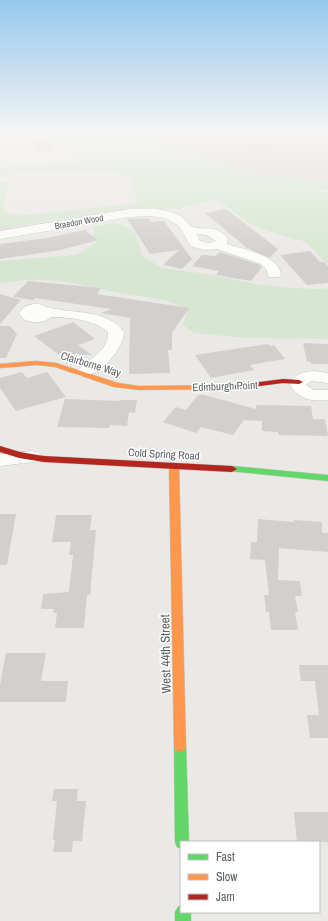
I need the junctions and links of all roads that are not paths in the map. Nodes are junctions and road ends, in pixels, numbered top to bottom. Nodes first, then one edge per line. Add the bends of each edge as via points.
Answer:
1 (0, 234) edge
2 (274, 274) dead end
3 (47, 312) dead end
4 (0, 366) edge
5 (83, 373) junction
6 (328, 378) edge
7 (299, 382) junction
8 (151, 388) joint
9 (328, 395) edge
10 (0, 449) edge
11 (33, 457) junction
12 (0, 460) edge
13 (174, 466) junction
14 (328, 478) edge
15 (182, 841) edge

1 - 2 street, Braedon Wood via 130,213 158,213 178,218 193,235 196,244 217,245 266,261 274,270
3 - 5 street via 102,321 110,324 115,330 112,347
4 - 5 street, Clairborne Way via 49,364
5 - 8 street, Clairborne Way via 117,385
6 - 7 street, Edinburgh Point via 311,376 304,377
7 - 8 street, Edinburgh Point via 283,381 241,387
7 - 9 street via 304,392 318,396
10 - 11 street, Cold Spring Road
11 - 12 street
11 - 13 street, Cold Spring Road
13 - 14 street, Cold Spring Road
13 - 15 street, West 44th Street

